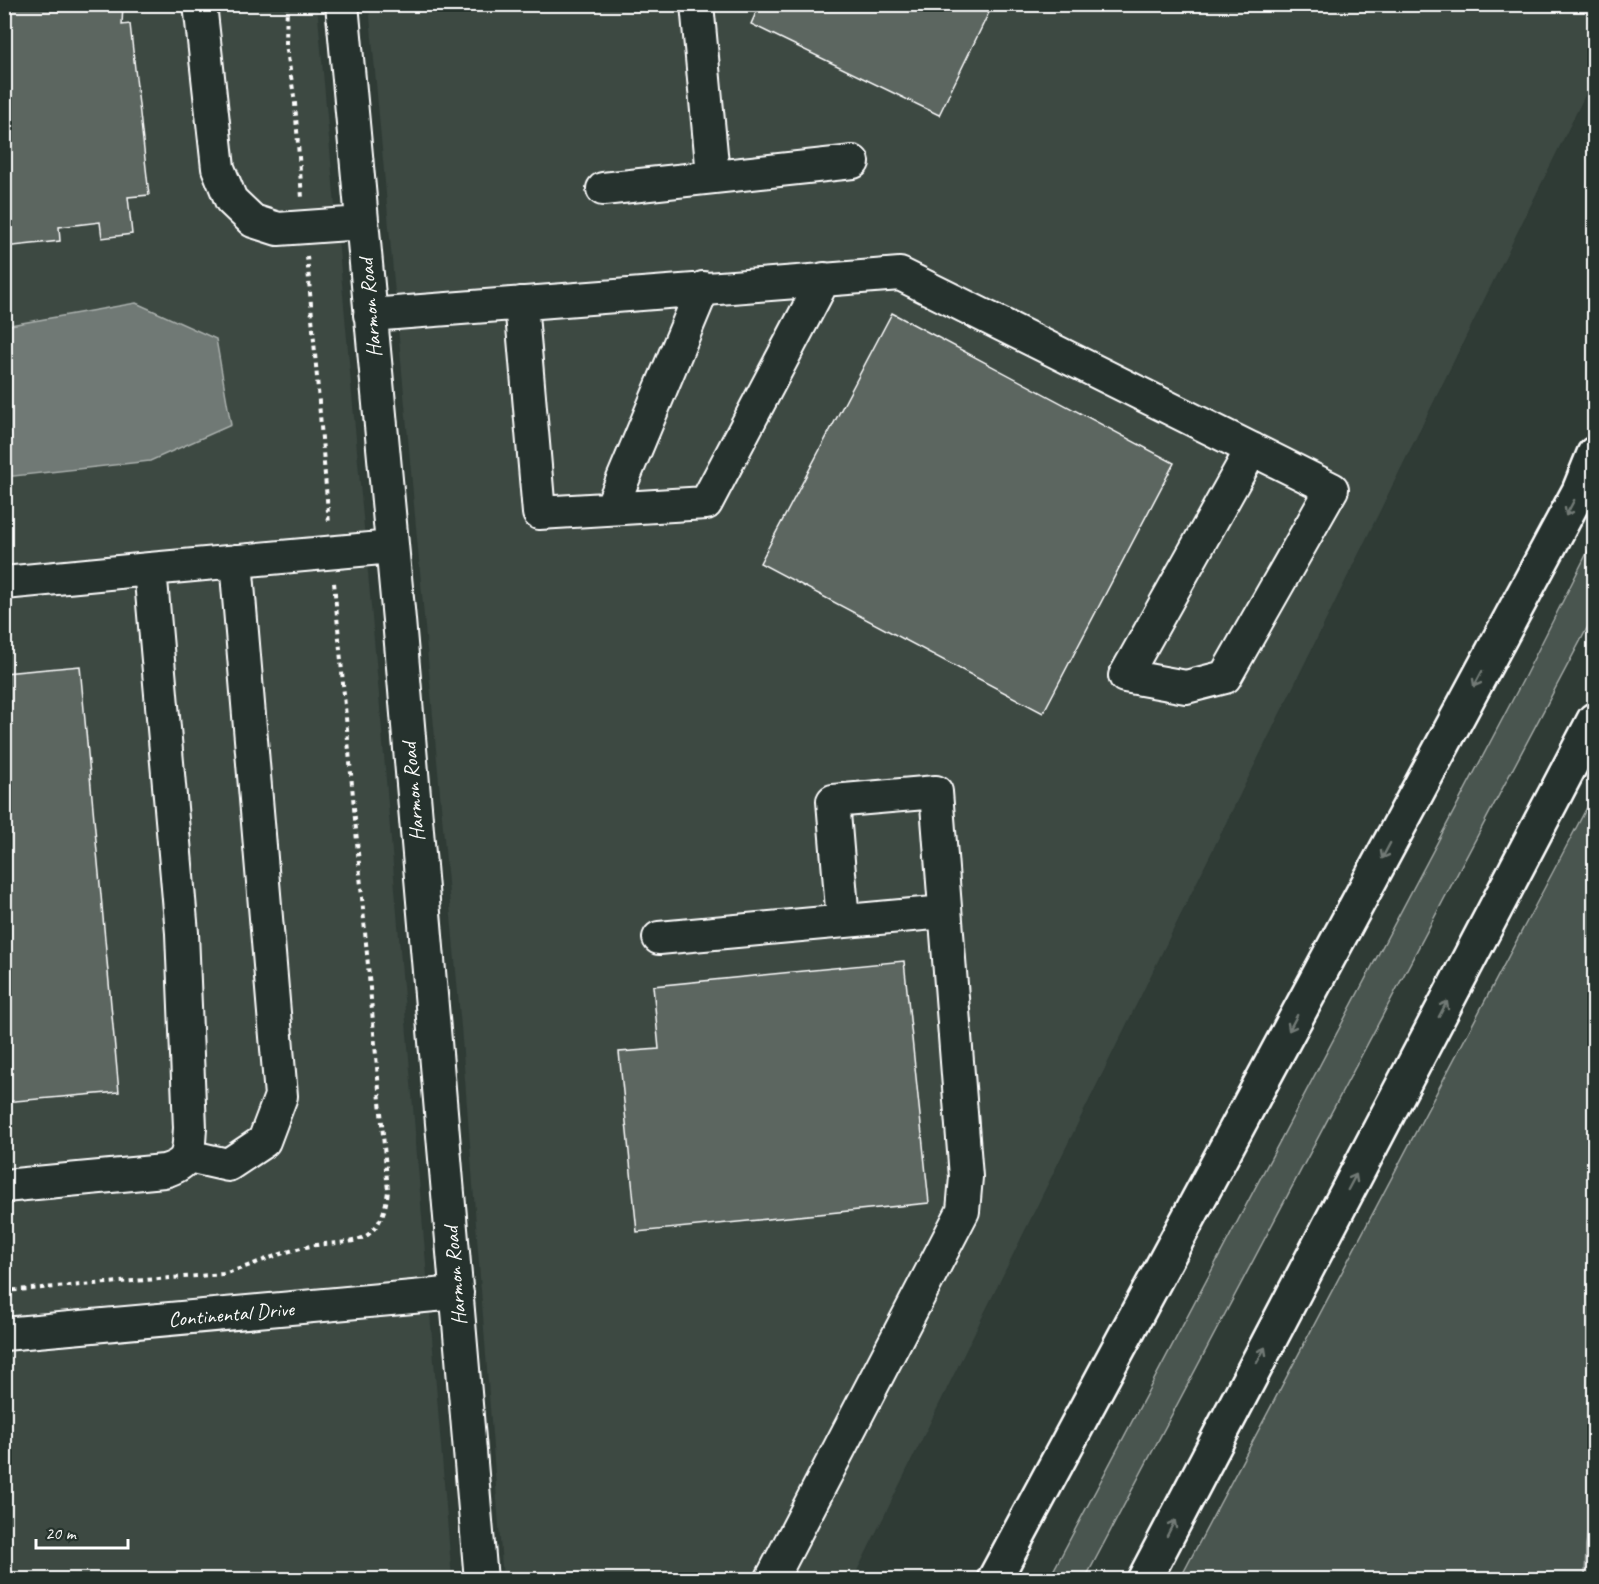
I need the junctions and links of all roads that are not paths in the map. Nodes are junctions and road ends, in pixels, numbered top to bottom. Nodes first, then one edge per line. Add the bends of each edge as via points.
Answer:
1 (200, 4) edge
2 (342, 4) edge
3 (697, 4) edge
4 (853, 162) dead end
5 (713, 175) junction
6 (603, 189) dead end
7 (362, 223) junction
8 (824, 279) junction
9 (703, 288) junction
10 (521, 303) junction
11 (370, 315) junction
12 (1252, 449) junction
13 (1594, 454) edge
14 (611, 508) junction
15 (392, 547) junction
16 (236, 561) junction
17 (150, 569) junction
18 (4, 583) edge
19 (1594, 720) edge
20 (945, 912) junction
21 (843, 921) junction
22 (659, 938) dead end
23 (188, 1156) junction
24 (4, 1186) edge
25 (457, 1293) junction
26 (4, 1335) edge
27 (481, 1580) edge
28 (771, 1580) edge
29 (994, 1580) edge
30 (1144, 1580) edge

1 - 7 street via 218,168 231,200 253,221 278,229
2 - 7 street, Harmon Road
3 - 5 street
4 - 5 street
5 - 6 street
7 - 11 street, Harmon Road
8 - 9 street
8 - 12 street via 900,274
8 - 14 street via 705,503
9 - 10 street
9 - 14 street
10 - 11 street
10 - 14 street via 539,513
11 - 15 street, Harmon Road
12 - 12 street via 1332,489 1225,677 1186,687 1125,676
13 -> 29 highway via 1579,491
15 - 16 street
15 - 25 street, Harmon Road
16 - 17 street
16 - 23 street via 281,1096 264,1141 228,1165
17 - 18 street
17 - 23 street via 182,933
30 -> 19 highway
20 - 21 street
20 - 21 street via 936,792 833,801
20 - 28 street via 966,1177 963,1211
21 - 22 street
23 - 24 street via 178,1167 164,1171
25 - 26 street, Continental Drive
25 - 27 street, Harmon Road

